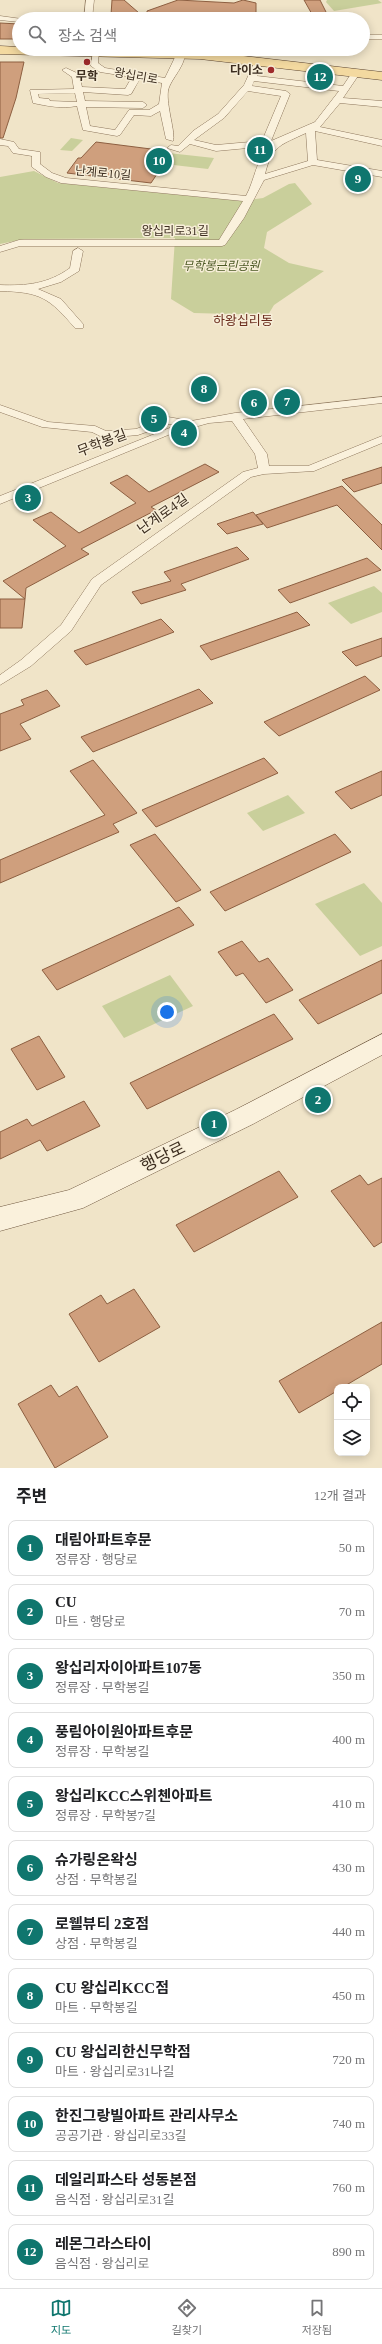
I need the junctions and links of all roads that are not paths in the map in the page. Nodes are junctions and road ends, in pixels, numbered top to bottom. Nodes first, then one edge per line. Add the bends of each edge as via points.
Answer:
1 (90, 0) edge
2 (89, 12) edge
3 (0, 18) edge
4 (12, 19) edge
5 (382, 36) edge
6 (370, 37) edge
7 (0, 46) edge
8 (12, 46) edge
9 (0, 50) edge
10 (12, 50) edge
11 (66, 56) edge
12 (95, 56) edge
13 (180, 56) edge
14 (240, 56) edge
15 (246, 56) edge
16 (260, 57) junction
17 (349, 70) junction
18 (382, 70) edge
19 (136, 76) junction
20 (382, 76) edge
21 (252, 78) junction
22 (168, 81) junction
23 (38, 84) dead end
24 (323, 86) junction
25 (75, 88) junction
26 (246, 88) junction
27 (345, 89) junction
28 (318, 96) dead end
29 (338, 100) junction
30 (382, 104) edge
31 (164, 105) junction
32 (78, 107) junction
33 (310, 127) junction
34 (381, 138) edge
35 (170, 139) dead end
36 (187, 141) junction
37 (0, 142) edge
38 (266, 143) junction
39 (277, 143) junction
40 (171, 148) dead end
41 (313, 162) junction
42 (382, 174) edge
43 (259, 179) junction
44 (249, 199) junction
45 (0, 249) edge
46 (78, 251) dead end
47 (0, 288) edge
48 (28, 289) junction
49 (79, 326) dead end
50 (382, 400) edge
51 (0, 408) edge
52 (235, 416) junction
53 (190, 425) junction
54 (382, 439) edge
55 (264, 470) junction
56 (0, 500) edge
57 (0, 681) edge
58 (382, 1044) edge
59 (0, 1219) edge

1 - 2 street
3 - 4 street
5 - 6 street
7 - 8 main road
9 - 10 main road, 왕십리로
11 - 25 street via 62,67 76,76
12 - 19 street, 왕십리로 via 94,64 103,70
13 - 22 street via 177,70
14 - 16 main road, 왕십리로
15 - 16 main road, 왕십리로
16 - 17 main road, 왕십리로
16 - 21 street
17 - 18 main road, 왕십리로
17 - 20 main road, 왕십리로
17 - 27 street, 왕십리로31길
19 - 22 street, 왕십리로
19 - 25 street via 128,92
21 - 24 street
21 - 26 street
22 - 31 street
23 - 25 street
24 - 27 street
24 - 28 street
25 - 32 street
25 - 32 street via 33,92 36,101
26 - 36 street via 221,116
26 - 38 street via 286,94
27 - 29 street, 왕십리로31길
29 - 30 street
29 - 33 street, 왕십리로31길 via 318,124
31 - 32 street
31 - 32 street via 151,113 132,112 117,133 86,128
31 - 35 street
33 - 34 street via 371,140
33 - 39 street, 왕십리로31길
33 - 41 street
36 - 38 street via 216,148
36 - 40 street via 180,149
37 - 44 street, 난계로10길 via 11,144 16,151 37,154 35,165 64,181
38 - 39 street
39 - 43 street, 왕십리로31길 via 265,156
41 - 42 street
41 - 43 street
43 - 44 street, 왕십리로31길
44 - 45 street, 왕십리로31길 via 222,243 19,243
46 - 48 street via 75,269 61,280
47 - 48 street
48 - 49 street via 57,301
50 - 52 street, 무학봉길
51 - 53 street via 46,425 94,429 104,435 138,432 168,420
52 - 53 street, 무학봉길
52 - 55 street via 261,454
53 - 56 street, 무학봉길
54 - 55 street, 난계로4길 via 310,469
55 - 57 street, 난계로4길 via 247,474 96,582 66,628 26,663
58 - 59 main road, 행당로 via 244,1117 74,1200

